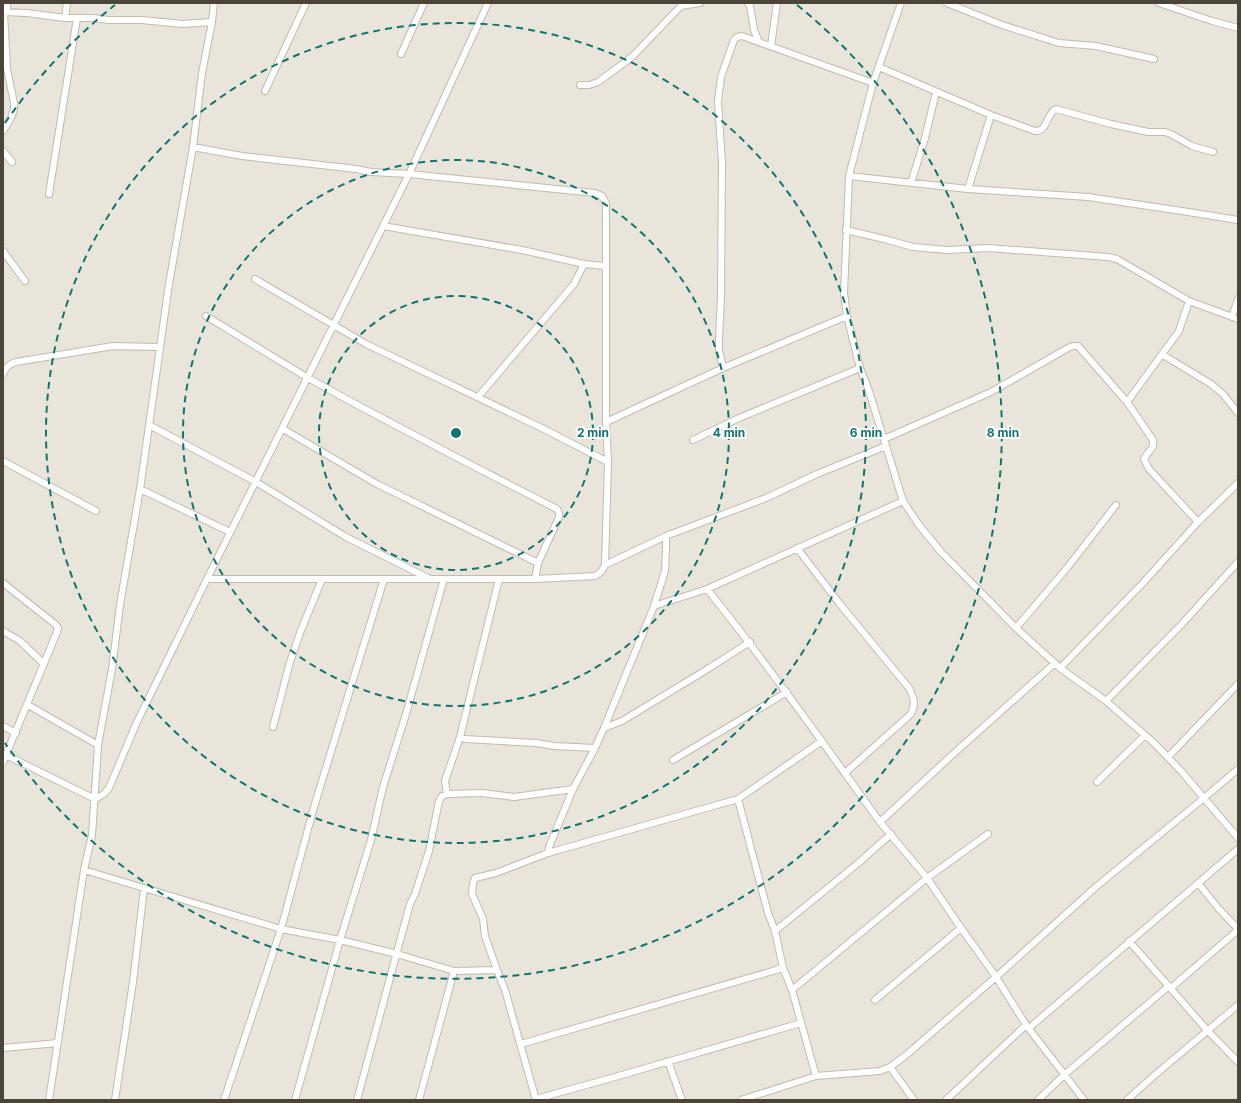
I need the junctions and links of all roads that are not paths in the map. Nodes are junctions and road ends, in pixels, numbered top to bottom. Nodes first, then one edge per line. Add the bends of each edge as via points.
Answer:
1 (7, 3) edge
2 (67, 3) edge
3 (214, 3) edge
4 (306, 3) edge
5 (424, 3) edge
6 (488, 3) edge
7 (700, 3) edge
8 (748, 3) edge
9 (777, 3) edge
10 (901, 3) edge
11 (947, 3) edge
12 (1159, 3) edge
13 (5, 12) edge
14 (65, 18) junction
15 (77, 18) junction
16 (212, 22) junction
17 (1238, 28) edge
18 (759, 42) junction
19 (771, 46) junction
20 (401, 54) dead end
21 (1154, 59) dead end
22 (879, 67) junction
23 (5, 69) edge
24 (873, 83) junction
25 (580, 85) dead end
26 (265, 91) dead end
27 (936, 92) junction
28 (991, 115) junction
29 (3, 130) edge
30 (193, 147) junction
31 (3, 152) edge
32 (1213, 152) dead end
33 (12, 162) dead end
34 (409, 174) junction
35 (849, 176) junction
36 (911, 183) junction
37 (968, 189) junction
38 (49, 194) dead end
39 (1238, 220) edge
40 (383, 226) junction
41 (846, 230) junction
42 (3, 251) edge
43 (584, 264) junction
44 (605, 266) junction
45 (255, 279) dead end
46 (24, 281) dead end
47 (1238, 299) edge
48 (1189, 301) junction
49 (206, 316) dead end
50 (847, 316) junction
51 (1235, 318) edge
52 (334, 325) junction
53 (160, 347) junction
54 (1163, 355) junction
55 (5, 365) edge
56 (723, 368) junction
57 (860, 368) junction
58 (3, 374) edge
59 (308, 378) junction
60 (478, 397) junction
61 (1127, 402) junction
62 (1238, 413) edge
63 (606, 422) junction
64 (149, 425) junction
65 (283, 429) junction
66 (884, 439) junction
67 (693, 440) dead end
68 (886, 446) junction
69 (3, 461) edge
70 (608, 462) junction
71 (256, 482) junction
72 (1238, 483) edge
73 (140, 489) junction
74 (903, 500) junction
75 (1116, 505) dead end
76 (96, 512) dead end
77 (1198, 522) junction
78 (230, 532) junction
79 (666, 536) junction
80 (797, 548) junction
81 (1238, 562) edge
82 (538, 563) junction
83 (605, 565) junction
84 (207, 579) junction
85 (322, 579) junction
86 (384, 579) junction
87 (430, 579) junction
88 (444, 579) junction
89 (499, 579) junction
90 (535, 579) junction
91 (3, 583) edge
92 (707, 589) junction
93 (654, 606) junction
94 (1016, 628) junction
95 (3, 631) edge
96 (750, 642) junction
97 (1055, 663) junction
98 (44, 664) junction
99 (1060, 668) junction
100 (1238, 684) edge
101 (787, 692) junction
102 (1106, 701) junction
103 (28, 705) junction
104 (3, 726) edge
105 (273, 727) dead end
106 (604, 728) junction
107 (16, 732) junction
108 (1145, 735) junction
109 (460, 737) junction
110 (822, 741) junction
111 (98, 745) junction
112 (595, 748) junction
113 (6, 755) junction
114 (1168, 757) junction
115 (673, 760) dead end
116 (3, 762) edge
117 (1238, 769) edge
118 (845, 773) junction
119 (1097, 782) dead end
120 (573, 790) junction
121 (447, 794) junction
122 (1204, 798) junction
123 (95, 799) junction
124 (738, 799) junction
125 (880, 822) junction
126 (891, 834) junction
127 (988, 834) dead end
128 (1238, 838) edge
129 (1238, 849) edge
130 (548, 853) junction
131 (84, 870) junction
132 (928, 878) junction
133 (1198, 883) junction
134 (144, 889) junction
135 (961, 928) junction
136 (281, 929) junction
137 (1238, 930) edge
138 (775, 931) junction
139 (340, 940) junction
140 (1129, 941) junction
141 (397, 954) junction
142 (783, 968) junction
143 (497, 970) junction
144 (454, 971) junction
145 (996, 977) junction
146 (1170, 987) junction
147 (792, 990) junction
148 (875, 1000) dead end
149 (1238, 1005) edge
150 (801, 1023) junction
151 (1027, 1027) junction
152 (1208, 1030) junction
153 (58, 1043) junction
154 (521, 1044) junction
155 (3, 1048) edge
156 (668, 1061) junction
157 (1238, 1062) edge
158 (890, 1067) junction
159 (1064, 1075) junction
160 (816, 1076) junction
161 (536, 1099) edge
162 (49, 1100) edge
163 (115, 1100) edge
164 (224, 1100) edge
165 (295, 1100) edge
166 (357, 1100) edge
167 (419, 1100) edge
168 (682, 1100) edge
169 (741, 1100) edge
170 (914, 1100) edge
171 (946, 1100) edge
172 (1038, 1100) edge
173 (1084, 1100) edge
174 (1128, 1100) edge

1 - 13 street
2 - 14 street
3 - 16 street
4 - 26 street
5 - 20 street
6 - 34 street
7 - 25 street via 681,6 633,56 598,82
8 - 18 street
9 - 19 street
10 - 22 street
11 - 21 street via 1002,25 1059,43 1096,46
12 - 17 street
13 - 14 street
13 - 23 street
14 - 15 street
15 - 16 street via 182,24
15 - 38 street
16 - 30 street via 202,73
18 - 19 street
18 - 56 street via 742,36 734,40 719,90 722,187 722,297 719,351
19 - 24 street
22 - 24 street
22 - 27 street
23 - 29 street via 14,109
24 - 35 street
27 - 28 street
27 - 36 street
28 - 32 street via 1039,132 1051,112 1056,109 1148,132 1165,132 1192,146
28 - 37 street
30 - 34 street via 242,156 371,172
30 - 53 street via 168,284
31 - 33 street
34 - 40 street
34 - 44 street via 595,193 602,196 606,203
35 - 36 street
35 - 41 street
36 - 37 street
37 - 39 street via 1088,197
40 - 43 street via 522,250
40 - 52 street
41 - 48 street via 913,247 947,250 988,248 1108,256
41 - 50 street via 844,293
42 - 46 street
43 - 44 street
43 - 60 street via 574,284
44 - 63 street
45 - 52 street
47 - 51 street
48 - 51 street
48 - 54 street via 1179,331
49 - 59 street
50 - 56 street
50 - 57 street
52 - 59 street
52 - 60 street via 366,344
53 - 55 street via 113,346
53 - 64 street
54 - 61 street
54 - 62 street via 1211,384
55 - 58 street
56 - 63 street
57 - 66 street
57 - 67 street
59 - 65 street
59 - 82 street via 456,458 557,508 559,517
60 - 70 street
61 - 66 street via 1082,349 1073,346 992,392
61 - 77 street via 1153,440 1154,444 1144,459 1145,463
63 - 70 street
64 - 71 street
64 - 73 street
65 - 71 street
65 - 82 street via 377,484
66 - 68 street
68 - 74 street
68 - 79 street via 766,498
69 - 76 street
70 - 83 street
71 - 78 street
71 - 87 street via 346,537
72 - 77 street
73 - 78 street
73 - 111 street
74 - 80 street
74 - 94 street via 941,552
75 - 94 street
77 - 99 street
78 - 84 street
79 - 83 street
79 - 93 street via 665,571
80 - 92 street
80 - 118 street via 909,688 914,698 915,707 911,714
81 - 102 street via 1181,625
82 - 90 street
83 - 90 street via 595,576
84 - 85 street
84 - 123 street via 137,722 112,782 104,794
85 - 86 street
85 - 105 street via 290,662
86 - 87 street
86 - 136 street via 314,807
87 - 88 street
88 - 89 street
88 - 139 street via 383,787 371,840
89 - 90 street
89 - 109 street
91 - 98 street via 58,628
92 - 93 street
92 - 96 street
93 - 106 street
94 - 97 street
95 - 98 street via 20,641
96 - 101 street
96 - 106 street via 622,721
97 - 99 street
97 - 125 street
98 - 103 street
99 - 102 street
100 - 114 street
101 - 110 street
101 - 115 street
102 - 108 street
103 - 107 street
103 - 111 street
104 - 107 street
106 - 112 street
107 - 113 street
108 - 114 street
108 - 119 street
109 - 112 street
109 - 121 street via 444,781
110 - 118 street
110 - 124 street
111 - 123 street
112 - 120 street
113 - 116 street
113 - 123 street
114 - 122 street
117 - 122 street
118 - 125 street
120 - 121 street via 514,797 482,793
120 - 130 street
121 - 141 street via 439,801 429,851 410,904
122 - 128 street
122 - 145 street via 1097,886
123 - 131 street via 92,835
124 - 130 street
124 - 138 street
125 - 126 street
126 - 132 street
126 - 138 street
127 - 132 street
129 - 133 street
130 - 143 street via 496,873 475,878 472,894 483,919 485,936
131 - 134 street
131 - 153 street
132 - 135 street
132 - 147 street
133 - 137 street
133 - 140 street
134 - 136 street
134 - 163 street
135 - 145 street
135 - 148 street
136 - 139 street
136 - 164 street
137 - 146 street
138 - 142 street
139 - 141 street
139 - 165 street
140 - 146 street
140 - 151 street
141 - 144 street
141 - 166 street
142 - 147 street
142 - 154 street
143 - 144 street
143 - 154 street
144 - 167 street
145 - 151 street
145 - 158 street
146 - 152 street
146 - 159 street
147 - 150 street
149 - 152 street
150 - 156 street
150 - 160 street
151 - 159 street
151 - 171 street
152 - 157 street
152 - 174 street
153 - 155 street
153 - 162 street
154 - 161 street
156 - 161 street
156 - 168 street
158 - 160 street via 880,1071
158 - 170 street
159 - 172 street
159 - 173 street
160 - 169 street

